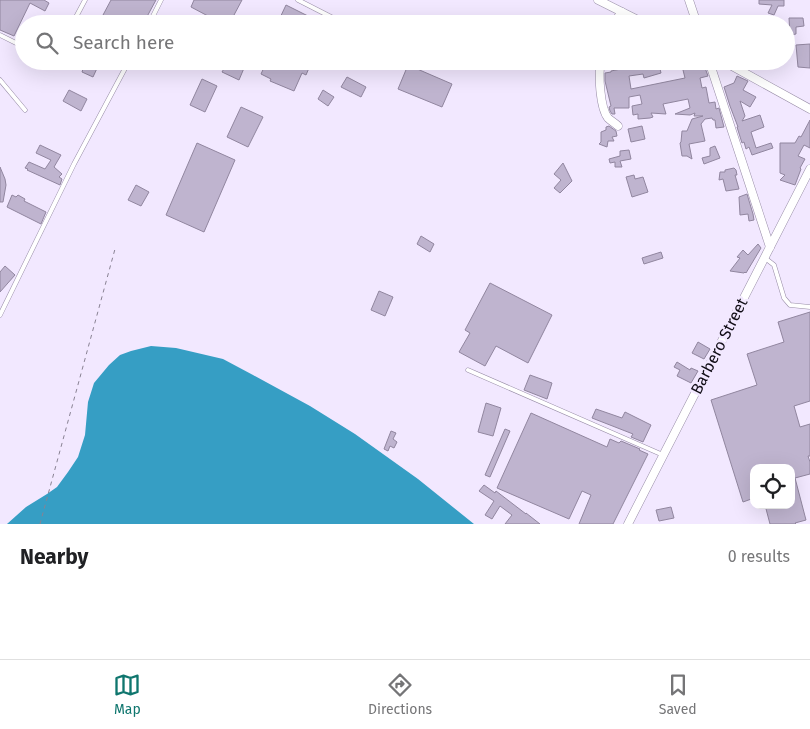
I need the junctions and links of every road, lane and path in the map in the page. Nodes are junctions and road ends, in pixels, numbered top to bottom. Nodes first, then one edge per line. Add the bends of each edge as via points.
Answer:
1 (85, 0) edge
2 (161, 0) edge
3 (298, 0) edge
4 (598, 0) edge
5 (689, 0) edge
6 (622, 12) junction
7 (77, 15) edge
8 (154, 15) edge
9 (327, 15) edge
10 (620, 15) edge
11 (628, 15) edge
12 (694, 15) edge
13 (0, 36) edge
14 (15, 43) edge
15 (124, 70) edge
16 (601, 70) edge
17 (712, 70) edge
18 (740, 70) edge
19 (0, 80) edge
20 (810, 109) edge
21 (25, 110) dead end
22 (618, 126) dead end
23 (810, 169) edge
24 (770, 246) junction
25 (115, 249) dead end
26 (764, 257) junction
27 (810, 307) edge
28 (0, 315) edge
29 (468, 370) dead end
30 (663, 455) junction
31 (40, 524) edge
32 (628, 524) edge

1 - 7 lane
2 - 8 lane
3 - 9 lane
4 - 6 street
5 - 12 street
6 - 10 street
6 - 11 street
13 - 14 lane
15 - 28 lane
16 - 22 street via 605,113
17 - 24 street
18 - 20 street
19 - 21 lane
23 - 24 street, Barbero Street
24 - 26 street, Barbero Street
25 - 31 path
26 - 27 lane via 774,265 784,298 790,304
26 - 30 street, Barbero Street
29 - 30 lane
30 - 32 street, Barbero Street

